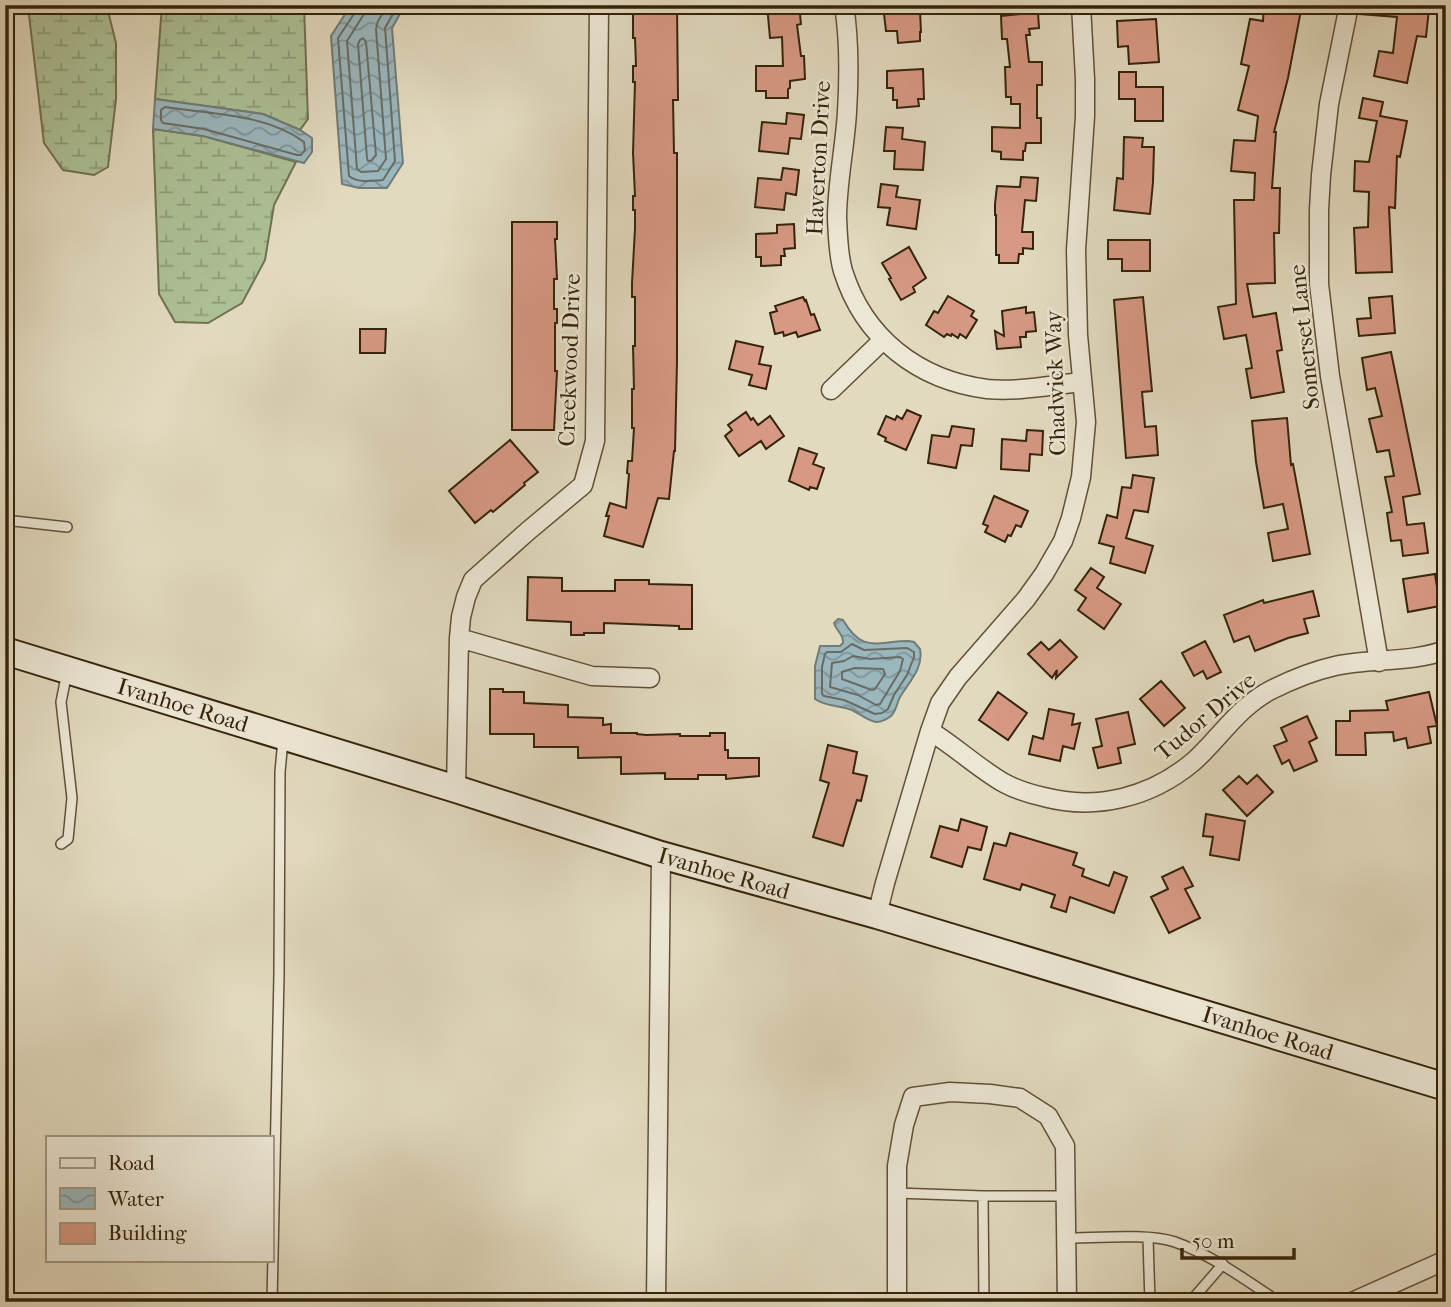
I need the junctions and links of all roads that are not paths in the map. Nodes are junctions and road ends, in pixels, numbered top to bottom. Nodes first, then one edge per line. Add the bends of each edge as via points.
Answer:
1 (599, 5) edge
2 (844, 5) edge
3 (1081, 5) edge
4 (1348, 5) edge
5 (883, 340) junction
6 (1082, 382) junction
7 (831, 390) dead end
8 (5, 520) edge
9 (67, 527) dead end
10 (459, 638) junction
11 (1446, 650) edge
12 (5, 651) edge
13 (1379, 662) junction
14 (67, 670) junction
15 (650, 678) dead end
16 (930, 731) junction
17 (284, 736) junction
18 (456, 789) junction
19 (61, 844) dead end
20 (661, 855) junction
21 (877, 915) junction
22 (1446, 1087) edge
23 (896, 1193) junction
24 (983, 1196) junction
25 (1066, 1196) junction
26 (1066, 1238) junction
27 (1148, 1238) junction
28 (273, 1257) edge
29 (1446, 1260) edge
30 (273, 1262) edge
31 (1223, 1264) junction
32 (272, 1302) edge
33 (656, 1302) edge
34 (897, 1302) edge
35 (984, 1302) edge
36 (1067, 1302) edge
37 (1150, 1302) edge
38 (1190, 1302) edge
39 (1274, 1302) edge
40 (1352, 1302) edge

1 - 10 street, Creekwood Drive via 596,442 583,485 473,580
2 - 5 street, Haverton Drive via 848,111 837,215 839,253 851,293
3 - 6 street, Chadwick Way via 1085,116 1076,250
4 - 13 street, Somerset Lane via 1321,175 1319,285
5 - 6 street, Haverton Drive via 928,373 955,383 1019,389
5 - 7 street
6 - 16 street, Chadwick Way via 1086,422 1081,477 1063,541 1026,599 958,677 940,703
8 - 9 lane
10 - 15 street via 592,676
10 - 18 street, Creekwood Drive
11 - 13 street, Tudor Drive
12 - 14 main road, Ivanhoe Road
13 - 16 street, Tudor Drive via 1309,673 1268,692 1232,720 1179,774 1117,800 1058,801 1023,792
14 - 17 main road, Ivanhoe Road
14 - 19 lane via 61,702 72,809 68,839
16 - 21 street, Chadwick Way
17 - 18 main road, Ivanhoe Road
17 - 28 lane
18 - 20 main road, Ivanhoe Road
20 - 21 main road, Ivanhoe Road
20 - 33 street
21 - 22 main road, Ivanhoe Road
23 - 24 lane
23 - 25 street via 904,1125 913,1097 950,1092 1020,1098 1048,1116 1065,1146
23 - 34 street
24 - 25 lane
24 - 35 lane
25 - 26 street
26 - 27 lane
26 - 36 street
27 - 31 lane via 1173,1241
27 - 37 lane
29 - 40 street
30 - 32 lane
31 - 38 lane
31 - 39 lane

